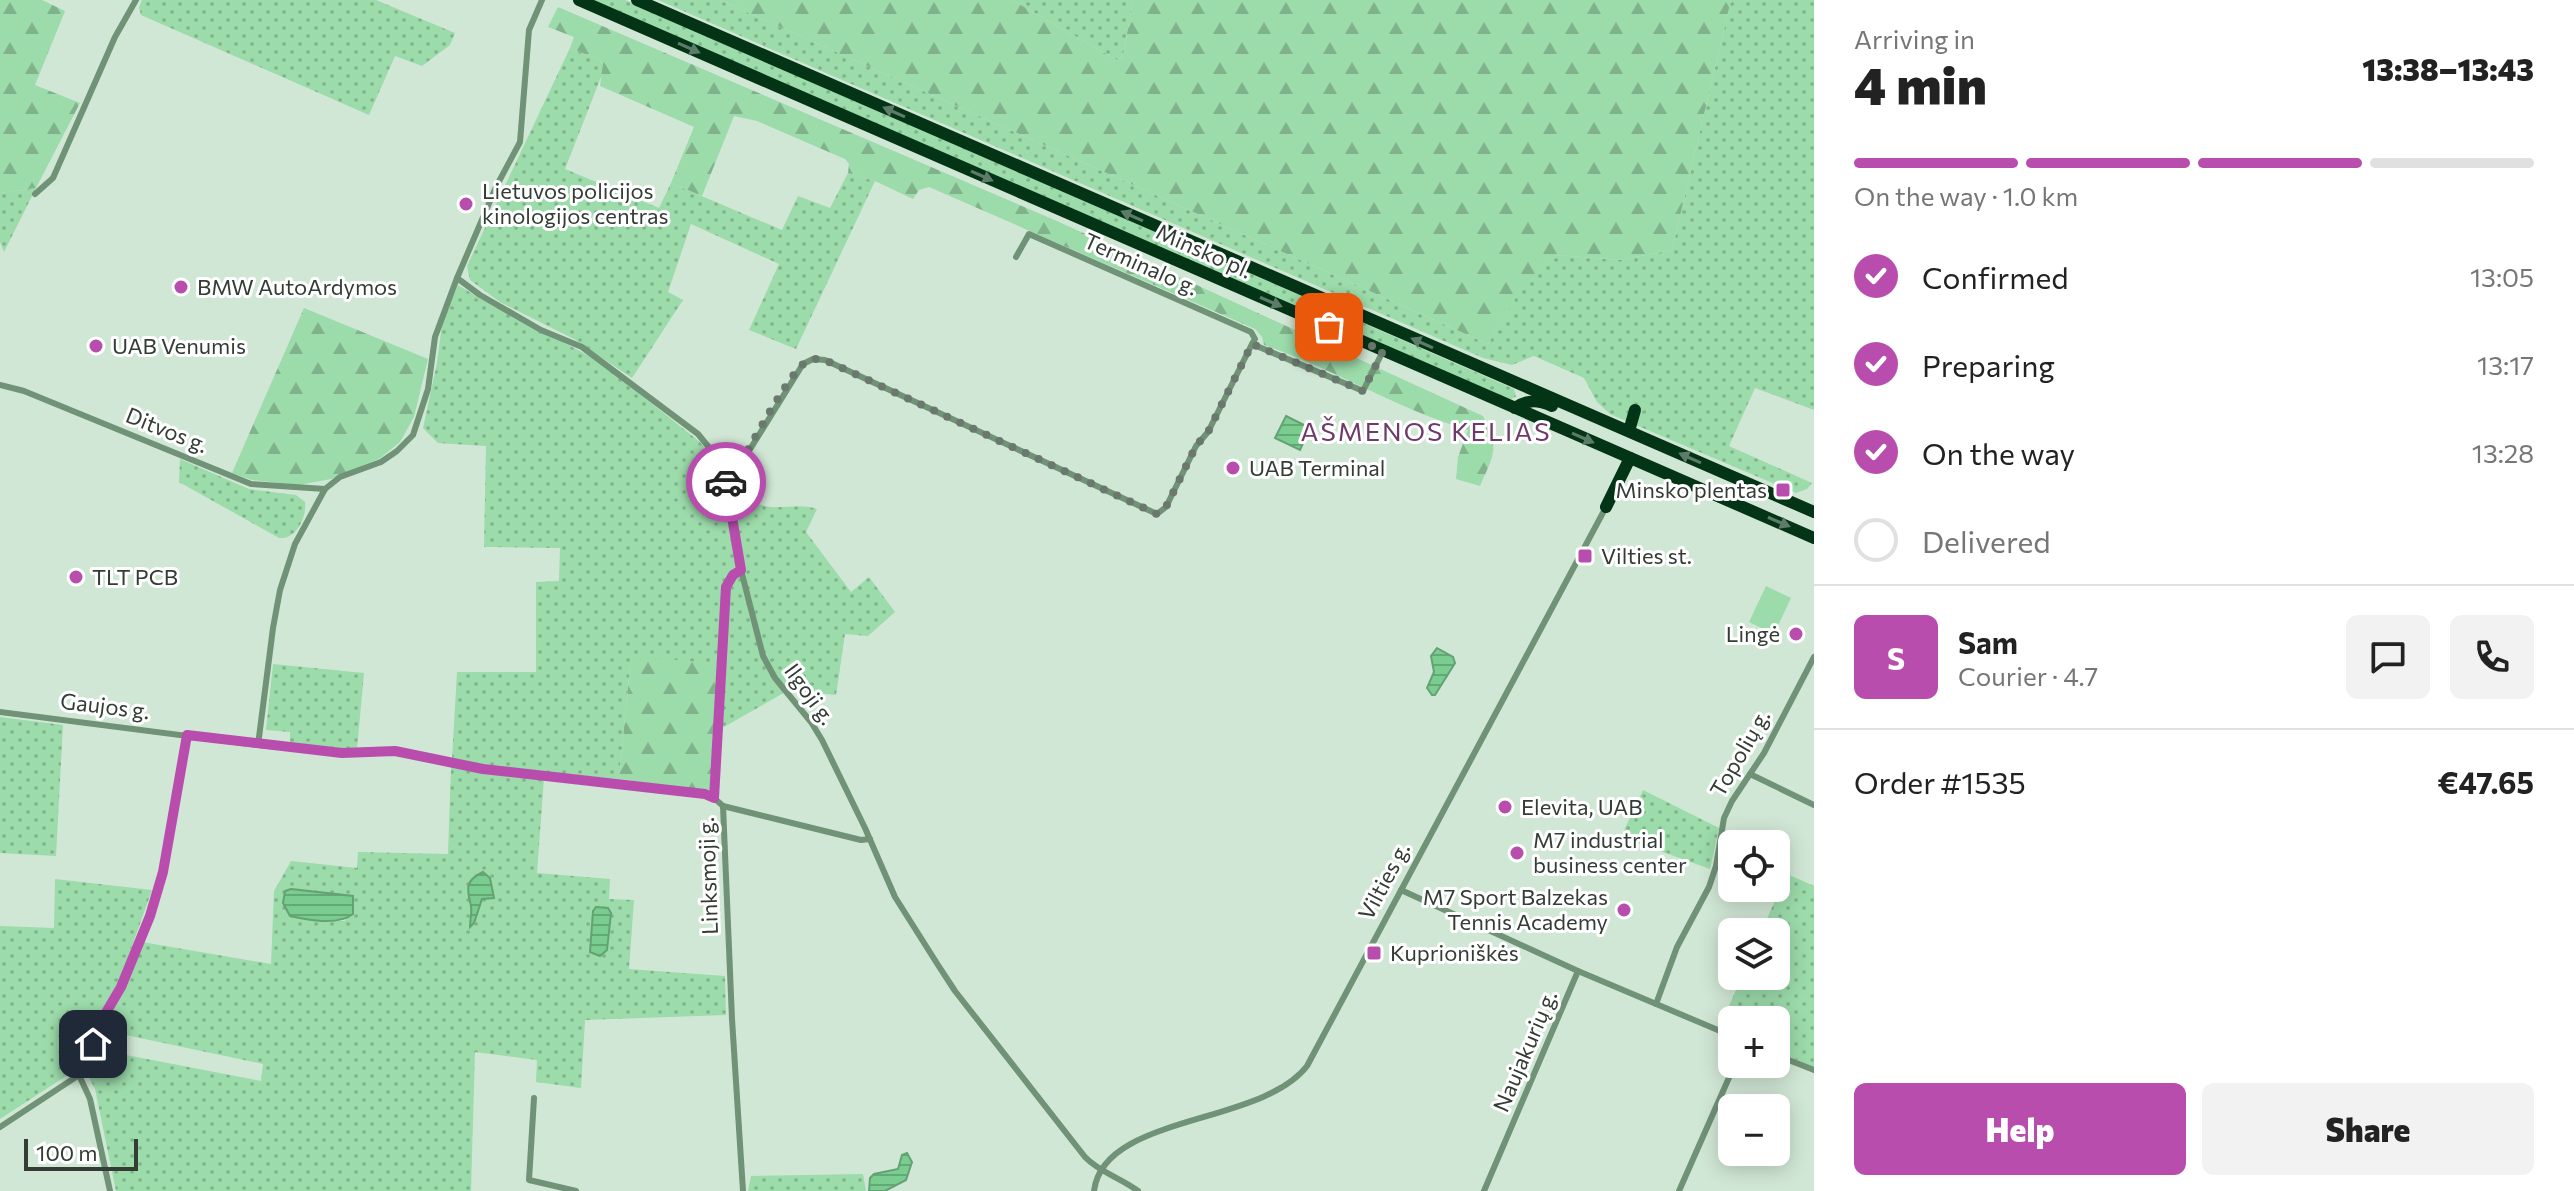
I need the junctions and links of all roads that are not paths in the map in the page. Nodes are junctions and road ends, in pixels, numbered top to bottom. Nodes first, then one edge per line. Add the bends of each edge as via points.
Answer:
1 (136, 0) edge
2 (542, 0) edge
3 (579, 0) edge
4 (637, 0) edge
5 (35, 194) dead end
6 (1016, 257) dead end
7 (457, 278) junction
8 (1252, 344) junction
9 (1383, 351) junction
10 (0, 385) edge
11 (1515, 408) junction
12 (1635, 410) dead end
13 (1608, 423) junction
14 (1629, 431) junction
15 (1630, 458) junction
16 (725, 478) junction
17 (325, 489) junction
18 (1606, 507) joint
19 (1814, 512) edge
20 (1814, 538) edge
21 (741, 570) junction
22 (1814, 657) edge
23 (0, 712) edge
24 (187, 735) junction
25 (258, 745) junction
26 (1750, 774) junction
27 (714, 798) junction
28 (1814, 805) edge
29 (723, 806) junction
30 (870, 839) junction
31 (1401, 890) junction
32 (1578, 971) junction
33 (1656, 1004) junction
34 (1718, 1030) edge
35 (1790, 1061) edge
36 (1814, 1070) edge
37 (79, 1075) junction
38 (1729, 1078) edge
39 (534, 1098) dead end
40 (0, 1127) edge
41 (1101, 1170) junction
42 (110, 1191) edge
43 (576, 1191) edge
44 (743, 1191) edge
45 (1094, 1191) edge
46 (1138, 1191) edge
47 (1484, 1191) edge
48 (1679, 1191) edge

1 - 5 street via 53,178
2 - 7 street via 529,30 520,142
3 -> 9 highway, Minsko pl.
13 -> 4 highway, Minsko pl.
6 - 8 street, Terminalo g. via 1029,234 1251,332
7 - 16 street, Ilgoji g. via 541,330 582,347 698,434 721,462
7 - 17 street via 435,337 428,389 413,435 381,462 340,477
8 - 9 street, Terminalo g. via 1363,391
8 - 16 street via 1208,432 1157,514 825,360 803,364 734,475
9 - 11 highway, Minsko pl.
10 - 17 street, Ditvos g. via 251,484
11 - 13 highway via 1541,402
11 -> 15 highway, Minsko pl.
12 - 14 highway
13 - 14 highway, Minsko pl.
19 -> 14 highway, Minsko pl.
15 - 18 highway
15 -> 20 highway, Minsko pl.
16 - 21 street, Ilgoji g.
17 - 25 street via 295,544 280,590
18 - 31 street, Vilties g.
21 - 27 street, Linksmoji g. via 728,582 725,596
21 - 30 street, Ilgoji g. via 763,656 822,740
22 - 26 street, Topolių g.
23 - 24 street, Gaujos g.
24 - 25 street, Gaujos g.
24 - 37 street via 150,916
25 - 27 street, Gaujos g. via 342,753 387,750 483,769
26 - 28 street
26 - 33 street, Topolių g. via 1728,809 1709,887 1677,947
27 - 29 street, Linksmoji g.
29 - 30 street
29 - 44 street, Linksmoji g.
30 - 41 street, Ilgoji g. via 895,897 955,991 1085,1157
31 - 32 street, Naujakurių g.
31 - 41 street, Vilties g. via 1295,1080 1255,1102 1143,1137
32 - 33 street
32 - 47 street, Naujakurių g.
33 - 34 street
35 - 36 street
37 - 40 street
37 - 42 street via 90,1099
38 - 48 street
39 - 43 street via 529,1180
41 - 45 street
41 - 46 street, Ilgoji g.

